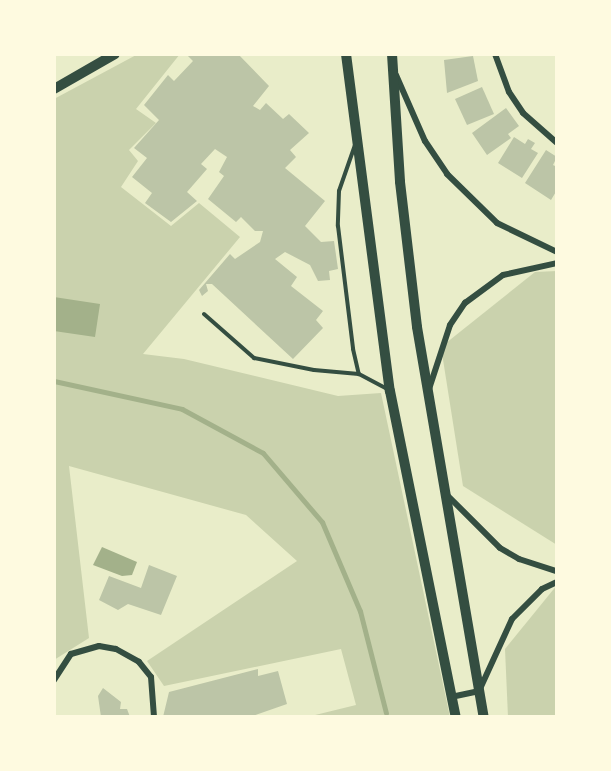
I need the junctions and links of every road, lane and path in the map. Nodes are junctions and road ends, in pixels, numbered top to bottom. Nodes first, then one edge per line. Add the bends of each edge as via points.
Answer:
1 (115, 54) edge
2 (346, 54) edge
3 (495, 54) edge
4 (392, 60) edge
5 (54, 89) edge
6 (358, 135) junction
7 (557, 143) edge
8 (557, 252) edge
9 (557, 264) edge
10 (204, 314) dead end
11 (359, 374) junction
12 (390, 390) junction
13 (429, 390) junction
14 (444, 490) junction
15 (557, 570) edge
16 (557, 582) edge
17 (54, 680) edge
18 (479, 691) junction
19 (451, 697) junction
20 (154, 717) edge
21 (456, 717) edge
22 (484, 717) edge

1 - 5 main road
2 - 6 main road
3 - 7 street via 509,92 523,113
4 - 8 street via 425,141 447,174 497,223
4 - 13 main road via 409,263
6 - 11 lane via 339,190 338,226
6 - 12 main road
9 - 13 street via 503,275 465,303 450,325
10 - 11 lane via 254,358
11 - 12 lane
12 - 19 main road
13 - 14 main road
14 - 15 street via 465,517 500,548 519,559
14 - 18 main road
16 - 18 street via 542,589 512,619
17 - 20 street via 71,654 99,646 116,649 139,663 151,677
18 - 19 street
18 - 22 main road
19 - 21 main road

